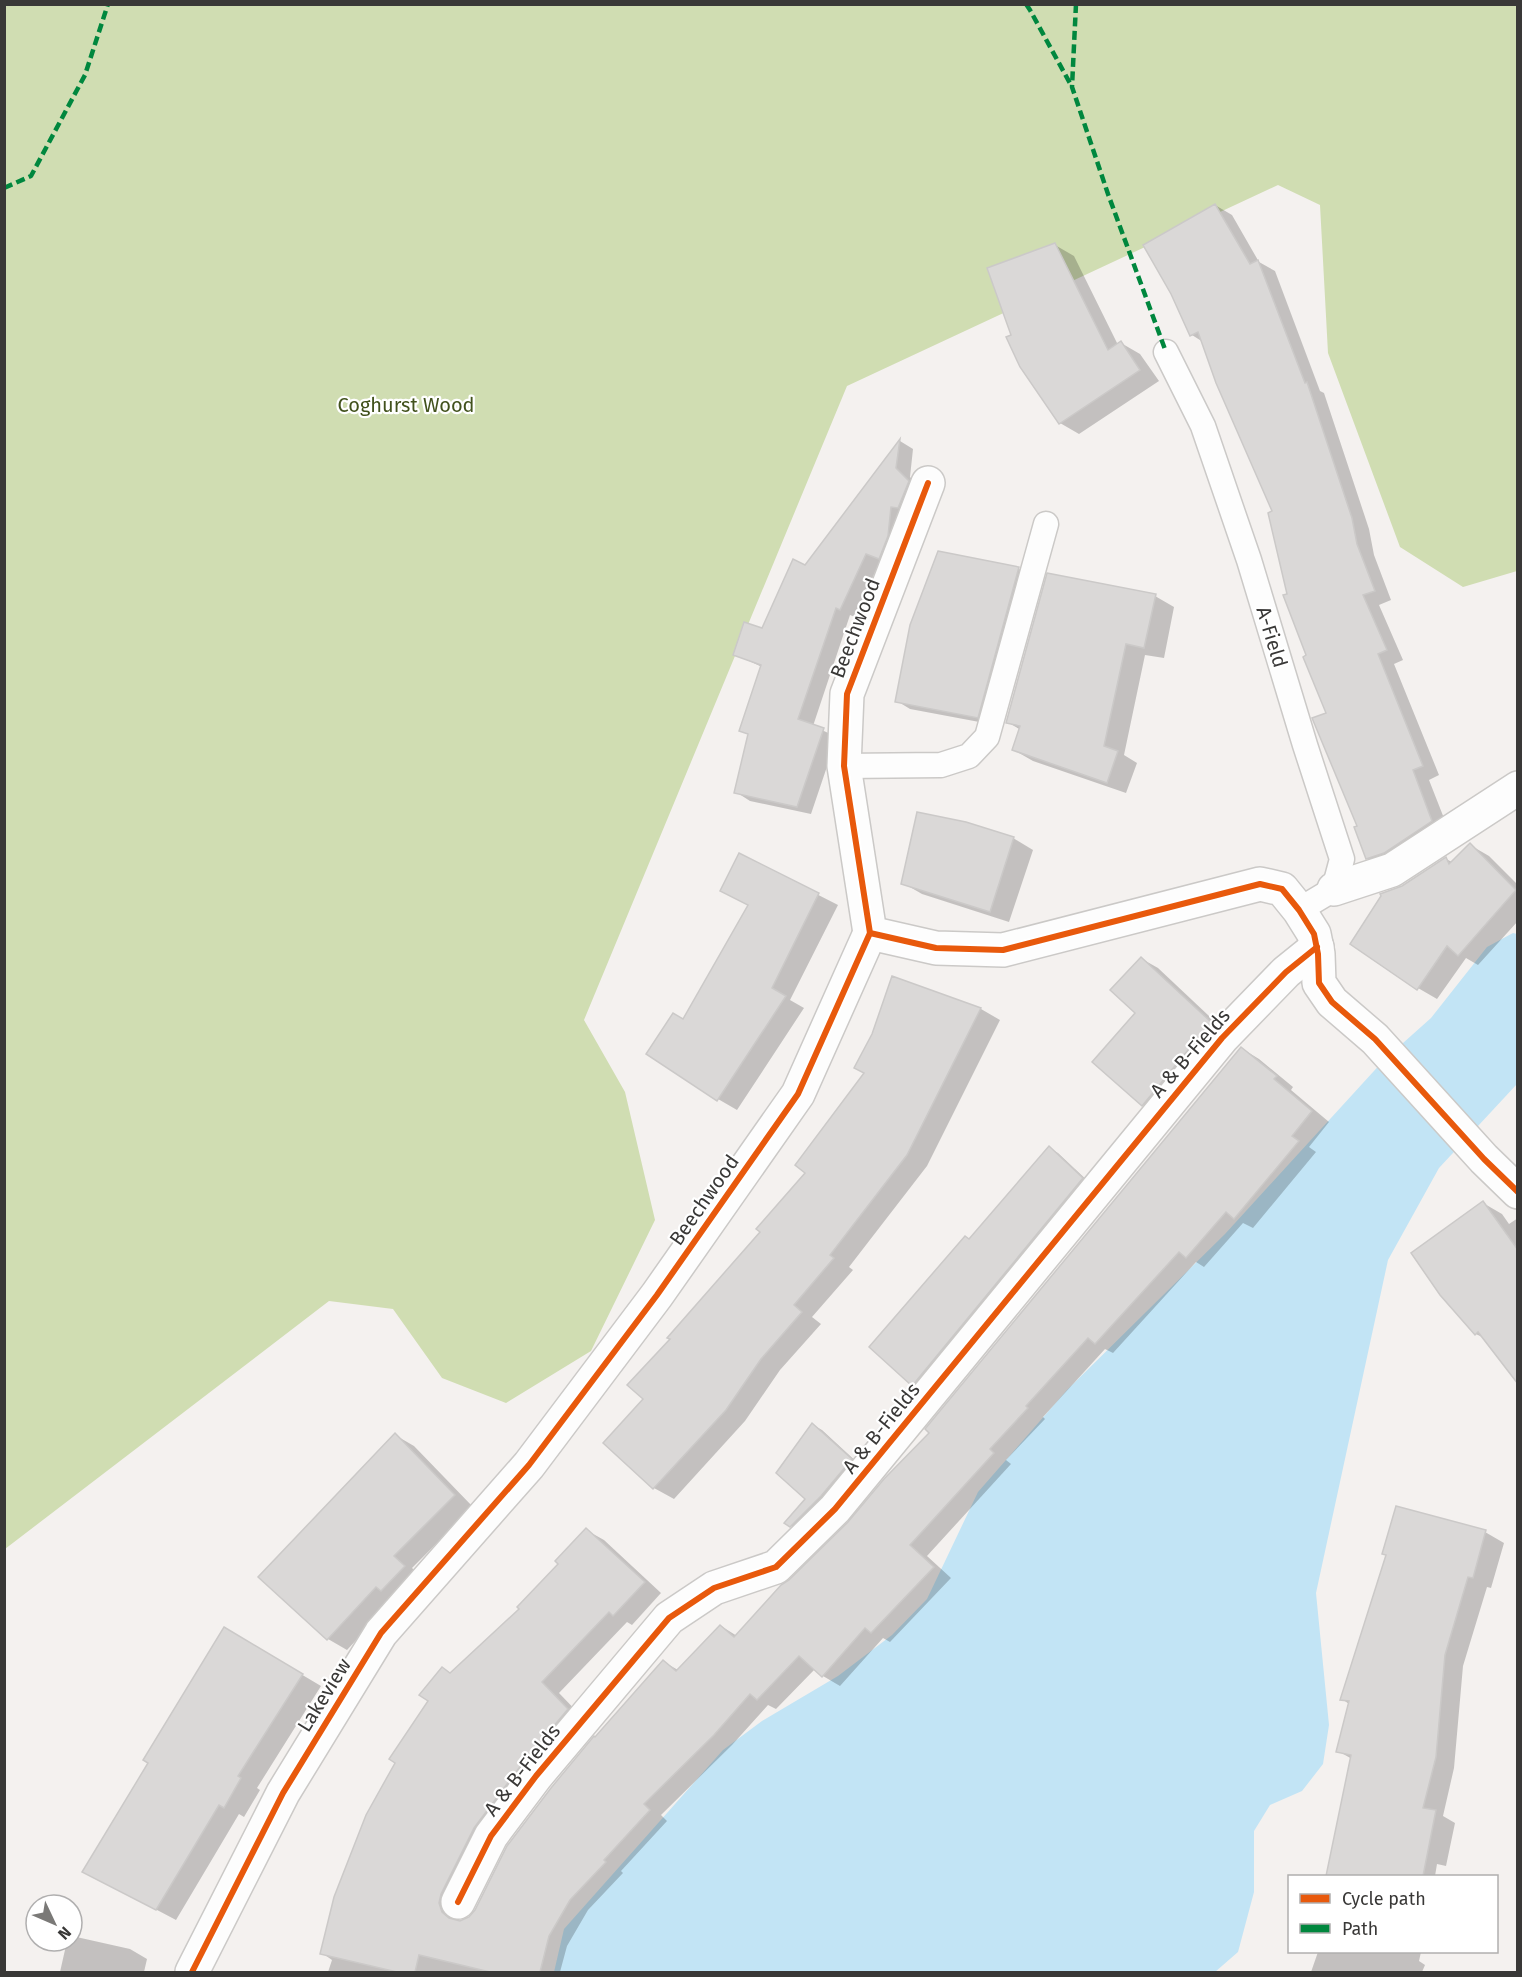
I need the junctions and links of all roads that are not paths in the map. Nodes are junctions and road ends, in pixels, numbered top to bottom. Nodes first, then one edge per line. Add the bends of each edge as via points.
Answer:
1 (1167, 352) dead end
2 (928, 483) dead end
3 (1046, 524) dead end
4 (844, 766) junction
5 (1518, 788) edge
6 (1334, 889) junction
7 (1299, 910) junction
8 (870, 933) junction
9 (1317, 947) junction
10 (1518, 1192) edge
11 (529, 1465) joint
12 (458, 1902) dead end
13 (192, 1972) edge

1 - 6 lane, A-Field via 1203,426 1342,859
2 - 4 street, Beechwood via 847,694
3 - 4 lane via 987,737 969,756 941,765
4 - 8 street, Beechwood
5 - 6 street via 1392,870
6 - 7 lane
7 - 8 street via 1282,889 1260,884 1003,950 936,948
7 - 9 street
8 - 11 street, Beechwood via 798,1094 657,1295
9 - 10 street via 1319,983 1332,1002 1375,1039
9 - 12 street, A & B-Fields via 1286,972 1222,1038 835,1509 776,1567 714,1588 669,1618 491,1836
11 - 13 street, Lakeview via 381,1633 283,1793

